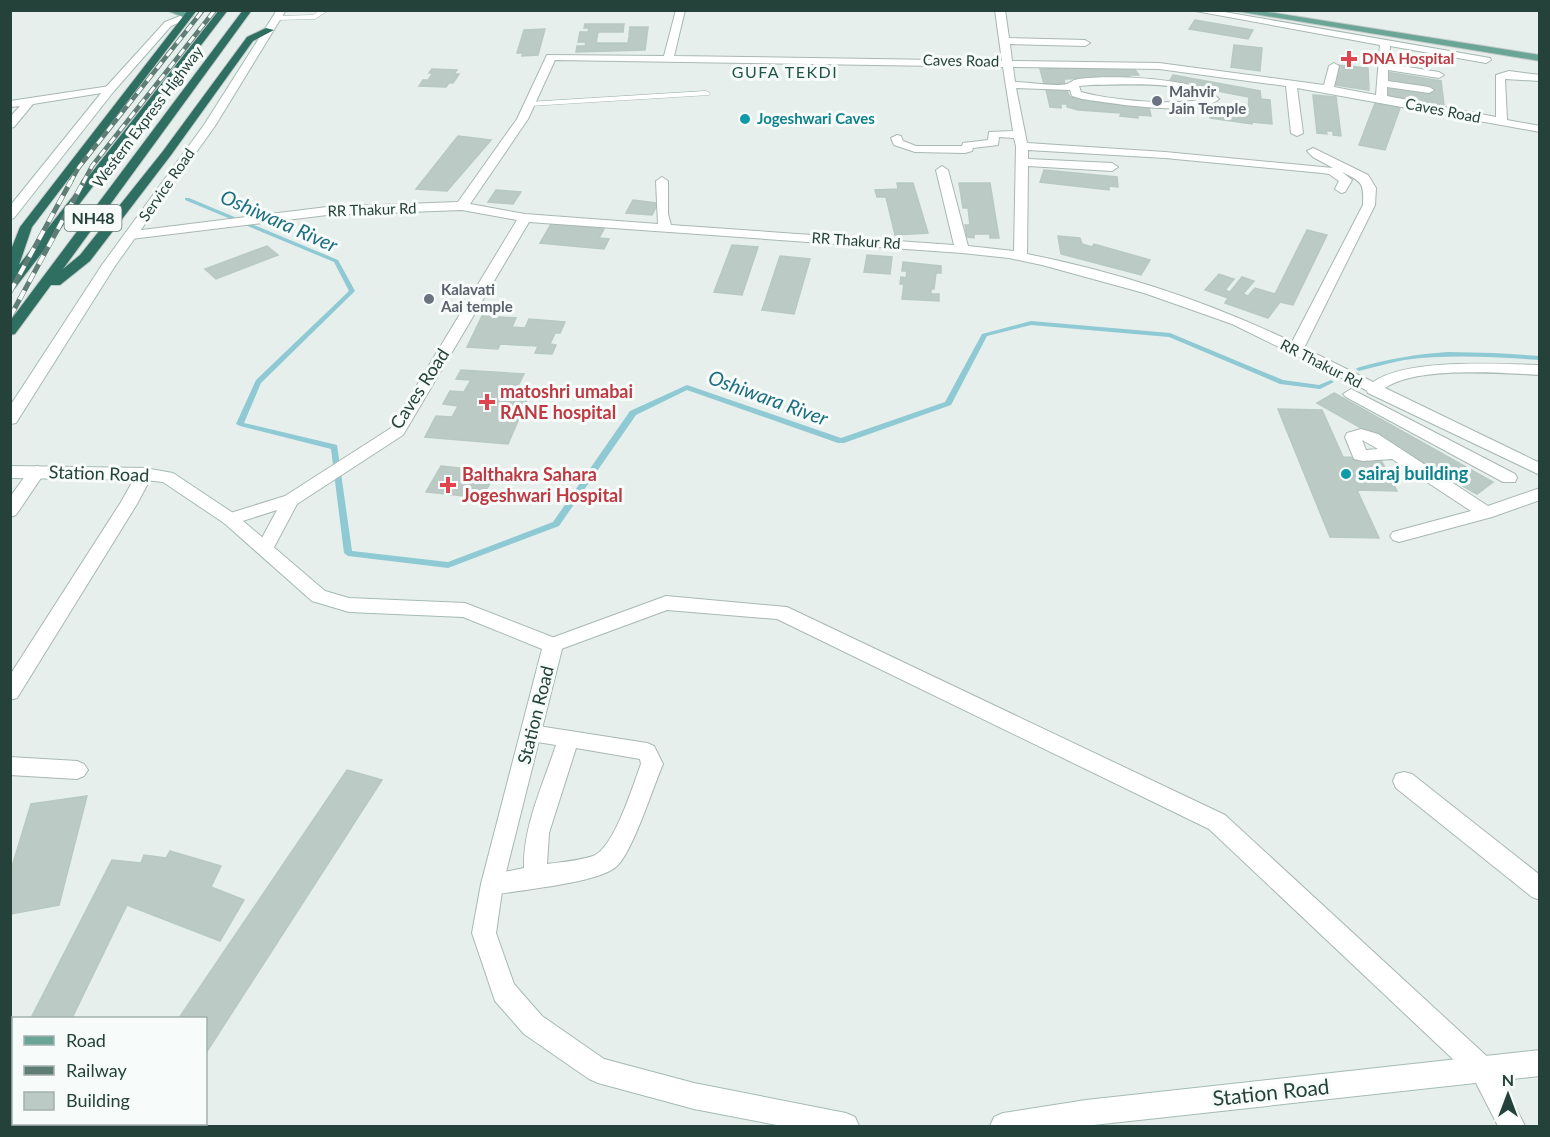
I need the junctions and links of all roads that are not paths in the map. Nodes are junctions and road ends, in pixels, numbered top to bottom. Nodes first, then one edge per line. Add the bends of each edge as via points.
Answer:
1 (170, 10) edge
2 (224, 10) edge
3 (248, 10) edge
4 (326, 10) edge
5 (681, 10) edge
6 (1000, 10) edge
7 (1194, 10) edge
8 (1234, 10) edge
9 (1291, 10) edge
10 (191, 13) edge
11 (279, 14) edge
12 (269, 30) junction
13 (160, 34) junction
14 (174, 34) junction
15 (1005, 41) junction
16 (1085, 43) dead end
17 (1385, 44) junction
18 (1528, 45) dead end
19 (147, 49) junction
20 (162, 49) junction
21 (1539, 58) edge
22 (668, 59) junction
23 (1486, 60) dead end
24 (1008, 62) junction
25 (1334, 66) dead end
26 (1381, 68) junction
27 (1439, 75) dead end
28 (1539, 78) edge
29 (1152, 81) junction
30 (1249, 83) dead end
31 (1382, 83) junction
32 (1291, 84) junction
33 (1011, 85) junction
34 (1074, 87) junction
35 (1329, 87) junction
36 (111, 89) junction
37 (1429, 90) dead end
38 (706, 93) dead end
39 (1374, 95) junction
40 (28, 103) junction
41 (10, 104) edge
42 (529, 104) junction
43 (1438, 106) dead end
44 (1503, 123) junction
45 (10, 125) edge
46 (1539, 129) edge
47 (1297, 133) dead end
48 (897, 138) dead end
49 (1021, 140) junction
50 (1313, 151) dead end
51 (1023, 162) junction
52 (1112, 167) dead end
53 (942, 170) dead end
54 (662, 181) dead end
55 (1341, 189) dead end
56 (462, 206) junction
57 (10, 215) edge
58 (525, 218) junction
59 (665, 227) junction
60 (131, 236) junction
61 (962, 249) junction
62 (1020, 256) junction
63 (10, 271) edge
64 (10, 285) edge
65 (36, 297) junction
66 (10, 331) edge
67 (1295, 351) junction
68 (1539, 370) edge
69 (1373, 390) junction
70 (1351, 394) dead end
71 (10, 419) edge
72 (1433, 419) junction
73 (1419, 430) junction
74 (1394, 453) dead end
75 (1539, 470) edge
76 (10, 472) edge
77 (37, 472) junction
78 (146, 474) junction
79 (1509, 478) dead end
80 (1539, 494) edge
81 (291, 500) junction
82 (10, 511) edge
83 (1486, 513) junction
84 (230, 519) junction
85 (1400, 536) dead end
86 (265, 549) junction
87 (553, 645) junction
88 (10, 692) edge
89 (532, 734) junction
90 (569, 738) junction
91 (10, 766) edge
92 (77, 770) dead end
93 (1404, 781) dead end
94 (536, 878) junction
95 (492, 884) junction
96 (1539, 889) edge
97 (1539, 1063) edge
98 (1483, 1070) junction
99 (846, 1126) edge
100 (1003, 1126) edge
101 (1512, 1126) edge

1 - 10 main road
2 - 64 highway, Western Express Highway / NH48
3 - 65 highway, Western Express Highway / NH48
4 - 11 lane via 315,17
5 - 22 street
6 - 15 street
7 - 17 street
8 - 21 main road
9 - 18 main road
10 - 13 street via 168,24
10 - 14 highway
11 - 12 street, Service Road
12 - 60 street, Service Road via 209,126
12 - 65 highway via 250,39 85,258
13 - 14 highway
13 - 19 street
14 - 20 highway
15 - 16 street
15 - 24 street
17 - 23 street
17 - 26 street
19 - 20 highway
19 - 36 street
20 - 63 highway via 26,227
22 - 24 street, Caves Road
22 - 42 street, Caves Road via 551,57
24 - 32 street, Caves Road via 1159,66
24 - 33 street
25 - 35 street
26 - 27 street
26 - 31 street
26 - 39 street
28 - 44 street via 1509,74 1500,77
29 - 30 street via 1149,70 1155,68
29 - 34 street via 1079,82
29 - 34 street via 1206,93 1214,99 1198,104 1141,102 1082,96 1076,94
31 - 37 street
31 - 43 street via 1381,98
32 - 35 street, Caves Road
32 - 47 street
33 - 34 street
33 - 49 street
35 - 39 street, Caves Road
36 - 40 street
36 - 57 street
38 - 42 lane
39 - 44 street, Caves Road
40 - 41 street
40 - 45 street
42 - 56 street, Caves Road
44 - 46 street, Caves Road
48 - 49 street via 907,148 965,150 971,144 994,143 993,134 997,133
49 - 51 street
49 - 55 street via 1322,169 1346,180
50 - 67 street via 1364,178 1370,188 1370,206
51 - 52 street
51 - 62 street
53 - 61 street
54 - 59 street
56 - 58 street, RR Thakur Rd
56 - 60 street, RR Thakur Rd via 327,211
58 - 59 street, RR Thakur Rd
58 - 81 street, Caves Road via 397,431
59 - 61 street, RR Thakur Rd
60 - 71 street, Service Road
61 - 62 street, RR Thakur Rd
62 - 67 street, RR Thakur Rd via 1149,290 1237,321
65 - 66 highway, Western Express Highway / NH48
67 - 69 street, RR Thakur Rd
68 - 69 street via 1416,373 1392,378
69 - 72 street, RR Thakur Rd
70 - 73 street
72 - 73 street
72 - 75 street, RR Thakur Rd
73 - 79 street
74 - 83 street
76 - 77 street, Station Road
77 - 78 street, Station Road
77 - 82 street
78 - 84 street, Station Road via 167,477
78 - 88 street
80 - 83 street
81 - 84 street, Caves Road
81 - 86 street
83 - 85 street
84 - 86 street, Station Road
86 - 87 street, Station Road via 319,596 349,605 465,610
87 - 89 street, Station Road
87 - 98 street via 666,603 780,612 1217,822
89 - 90 street
89 - 95 street, Station Road
90 - 94 street via 538,832
90 - 94 street via 642,749 651,757 652,764 618,847 609,859 597,866
91 - 92 street
93 - 96 street
94 - 95 street
95 - 99 street, Station Road via 484,933 504,992 533,1025 589,1064 598,1070 694,1096
97 - 98 street, Station Road
98 - 100 street, Station Road via 1086,1113
98 - 101 street

